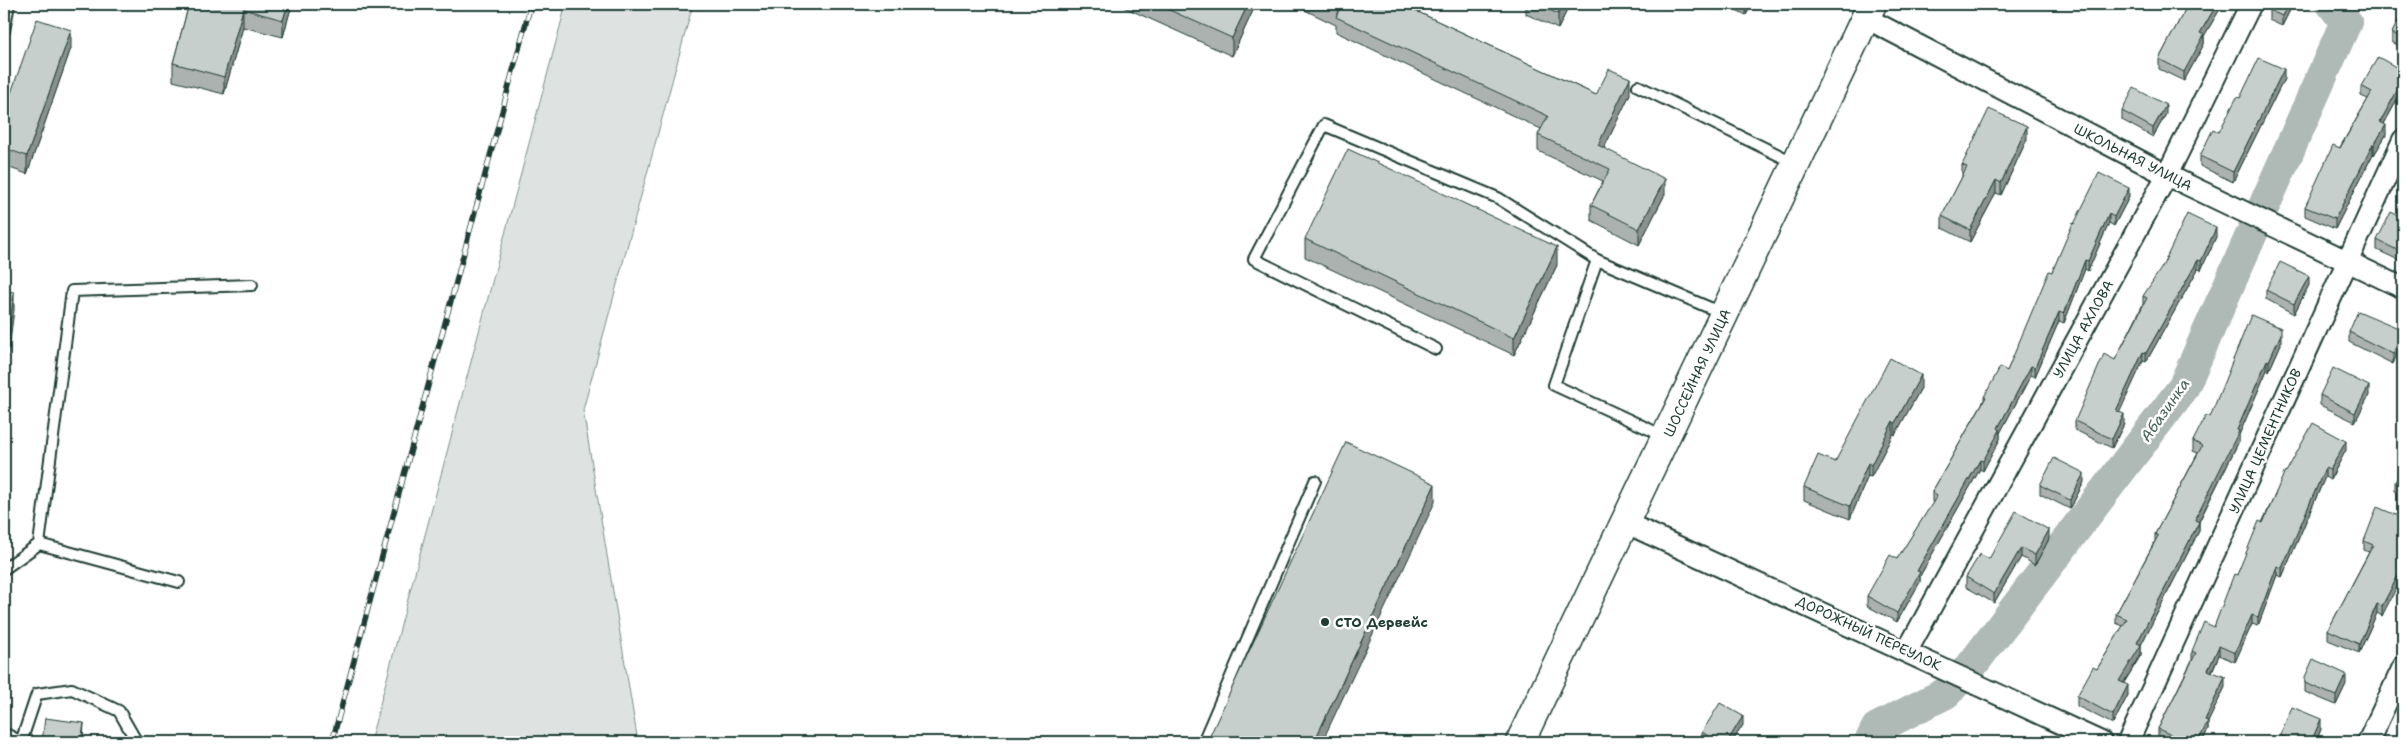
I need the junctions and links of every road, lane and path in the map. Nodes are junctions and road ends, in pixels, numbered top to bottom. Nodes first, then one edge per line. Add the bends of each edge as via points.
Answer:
1 (9, 4) edge
2 (2251, 4) edge
3 (1874, 12) edge
4 (4, 31) edge
5 (1638, 86) dead end
6 (2403, 140) edge
7 (1801, 166) junction
8 (2167, 175) junction
9 (1597, 260) junction
10 (2347, 262) junction
11 (252, 285) dead end
12 (2403, 288) edge
13 (1725, 314) junction
14 (1436, 349) dead end
15 (1667, 437) junction
16 (1315, 481) dead end
17 (1636, 526) junction
18 (39, 544) junction
19 (4, 568) edge
20 (179, 582) dead end
21 (1907, 651) junction
22 (2403, 666) edge
23 (4, 733) edge
24 (21, 742) edge
25 (134, 742) edge
26 (1203, 742) edge
27 (1520, 742) edge
28 (1533, 742) edge
29 (2101, 742) edge
30 (2128, 742) edge
31 (2368, 742) edge

1 - 4 lane
2 - 8 street, УЛИЦА АХЛОВА
3 - 7 main road, ШОССЕЙНАЯ УЛИЦА
3 - 8 street, ШКОЛЬНАЯ УЛИЦА
5 - 7 lane
6 - 10 street, УЛИЦА ЦЕМЕНТНИКОВ
7 - 13 main road, ШОССЕЙНАЯ УЛИЦА
7 - 17 main road, ШОССЕЙНАЯ УЛИЦА
8 - 10 street, ШКОЛЬНАЯ УЛИЦА
8 - 21 street, УЛИЦА АХЛОВА
9 - 13 lane
9 - 14 lane via 1498,198 1324,125 1254,259
9 - 15 lane via 1554,385
10 - 12 street, ШКОЛЬНАЯ УЛИЦА
10 - 30 street, УЛИЦА ЦЕМЕНТНИКОВ
11 - 18 lane via 72,291
13 - 15 main road, ШОССЕЙНАЯ УЛИЦА
15 - 27 main road, ШОССЕЙНАЯ УЛИЦА
16 - 26 lane
17 - 21 street, ДОРОЖНЫЙ ПЕРЕУЛОК
17 - 28 main road, ШОССЕЙНАЯ УЛИЦА
18 - 19 lane
18 - 20 lane
21 - 29 street, ДОРОЖНЫЙ ПЕРЕУЛОК
22 - 31 street
23 - 24 lane
24 - 25 lane via 37,694 72,689 119,711

